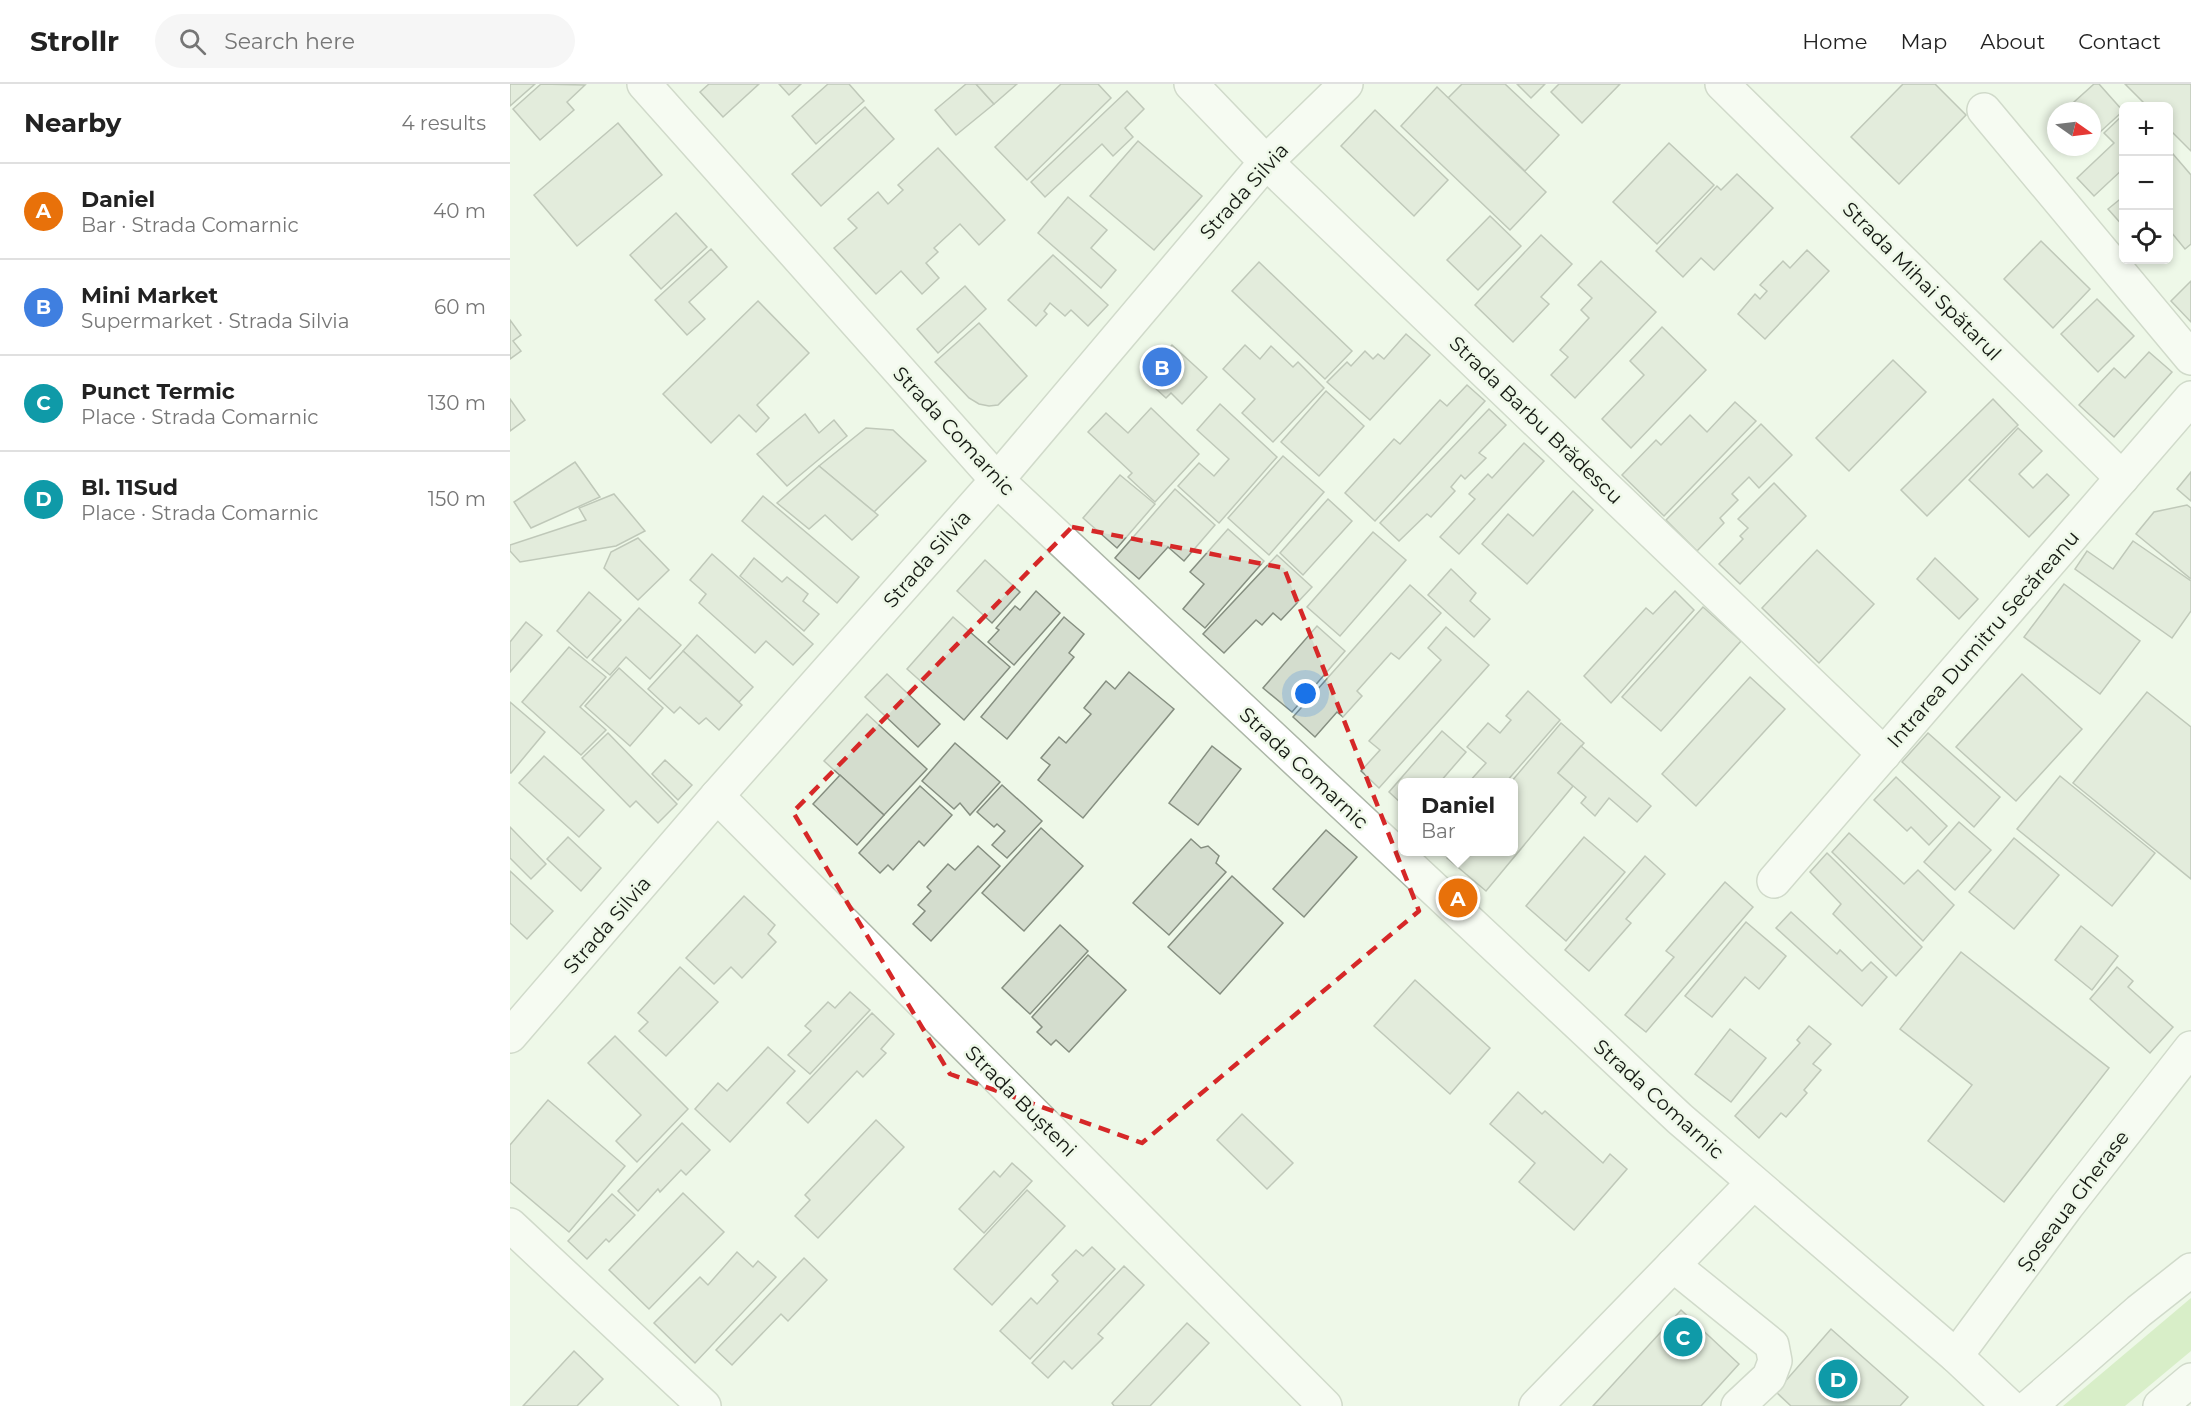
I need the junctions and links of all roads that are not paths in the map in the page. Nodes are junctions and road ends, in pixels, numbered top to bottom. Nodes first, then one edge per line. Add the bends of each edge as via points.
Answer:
1 (644, 84) edge
2 (1191, 84) edge
3 (1346, 84) edge
4 (1722, 84) edge
5 (1984, 110) dead end
6 (1266, 162) junction
7 (2191, 358) edge
8 (2191, 398) edge
9 (2122, 478) junction
10 (997, 480) junction
11 (1884, 753) junction
12 (717, 796) junction
13 (1774, 881) dead end
14 (510, 1036) edge
15 (2191, 1048) edge
16 (1753, 1183) junction
17 (510, 1225) edge
18 (1674, 1264) junction
19 (2191, 1270) edge
20 (1956, 1356) junction
21 (704, 1406) edge
22 (1325, 1406) edge
23 (1536, 1406) edge
24 (1738, 1406) edge
25 (2009, 1406) edge
26 (2030, 1406) edge

1 - 10 street, Strada Comarnic
2 - 6 street, Strada Barbu Brădescu
3 - 6 street, Strada Silvia
4 - 9 street, Strada Mihai Spătarul
5 - 7 street
6 - 10 street, Strada Silvia
6 - 11 street, Strada Barbu Brădescu
8 - 9 street, Intrarea Dumitru Secăreanu
9 - 11 street, Intrarea Dumitru Secăreanu
10 - 12 street, Strada Silvia
10 - 16 street, Strada Comarnic via 1614,1059
11 - 13 street, Intrarea Dumitru Secăreanu
12 - 14 street, Strada Silvia
12 - 22 street, Strada Bușteni
15 - 20 street, Șoseaua Gherase
16 - 18 street
16 - 20 street, Strada Comarnic
17 - 21 street
18 - 23 street
18 - 24 street via 1772,1345 1775,1361 1769,1377
19 - 26 street
20 - 25 street, Strada Comarnic

